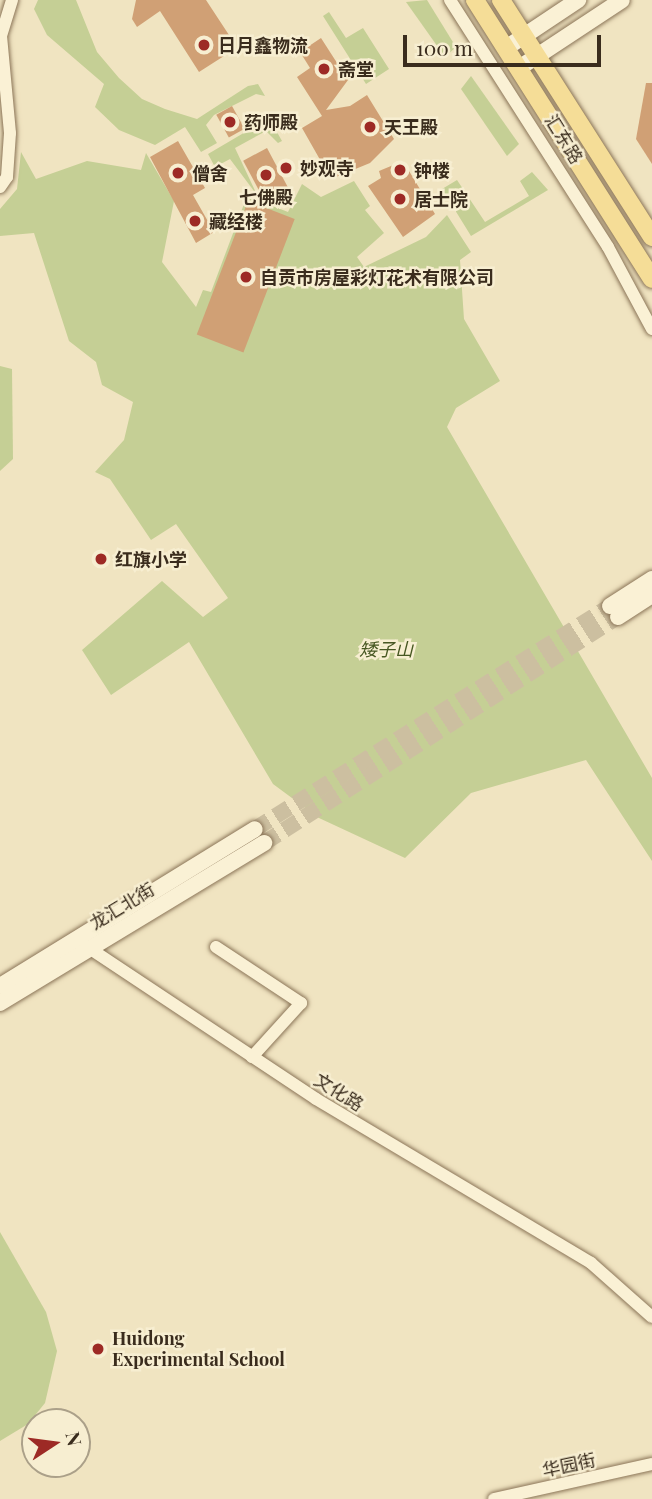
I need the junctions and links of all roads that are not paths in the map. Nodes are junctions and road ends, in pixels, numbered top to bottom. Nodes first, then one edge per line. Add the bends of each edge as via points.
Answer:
1 (12, 0) edge
2 (450, 0) edge
3 (475, 0) edge
4 (501, 0) edge
5 (578, 0) edge
6 (622, 0) edge
7 (524, 35) junction
8 (506, 48) junction
9 (537, 55) junction
10 (519, 68) junction
11 (0, 187) edge
12 (652, 237) edge
13 (652, 279) edge
14 (652, 329) edge
15 (652, 579) edge
16 (652, 595) edge
17 (255, 829) tunnel mouth
18 (264, 843) tunnel mouth
19 (83, 944) junction
20 (216, 947) dead end
21 (0, 986) edge
22 (0, 1003) edge
23 (252, 1057) junction
24 (652, 1317) edge
25 (652, 1464) edge
26 (494, 1499) edge

1 - 11 street via 1,36 10,133 6,177
2 - 14 street via 608,247 617,274
3 - 8 main road, 汇东路
4 - 7 main road, 汇东路
5 - 7 main road
6 - 9 main road
7 - 8 main road
7 - 9 main road, 汇东路
8 - 10 main road, 汇东路
9 - 10 main road
9 - 12 main road, 汇东路
10 - 13 main road, 汇东路
15 - 16 main road via 614,611
17 - 19 main road, 龙汇北街
18 - 19 main road, 龙汇北街
19 - 21 main road, 龙汇北街
19 - 22 main road, 龙汇北街
19 - 23 street, 文化路
20 - 23 street via 301,1003
23 - 24 street, 文化路 via 591,1263
25 - 26 street, 华园街

